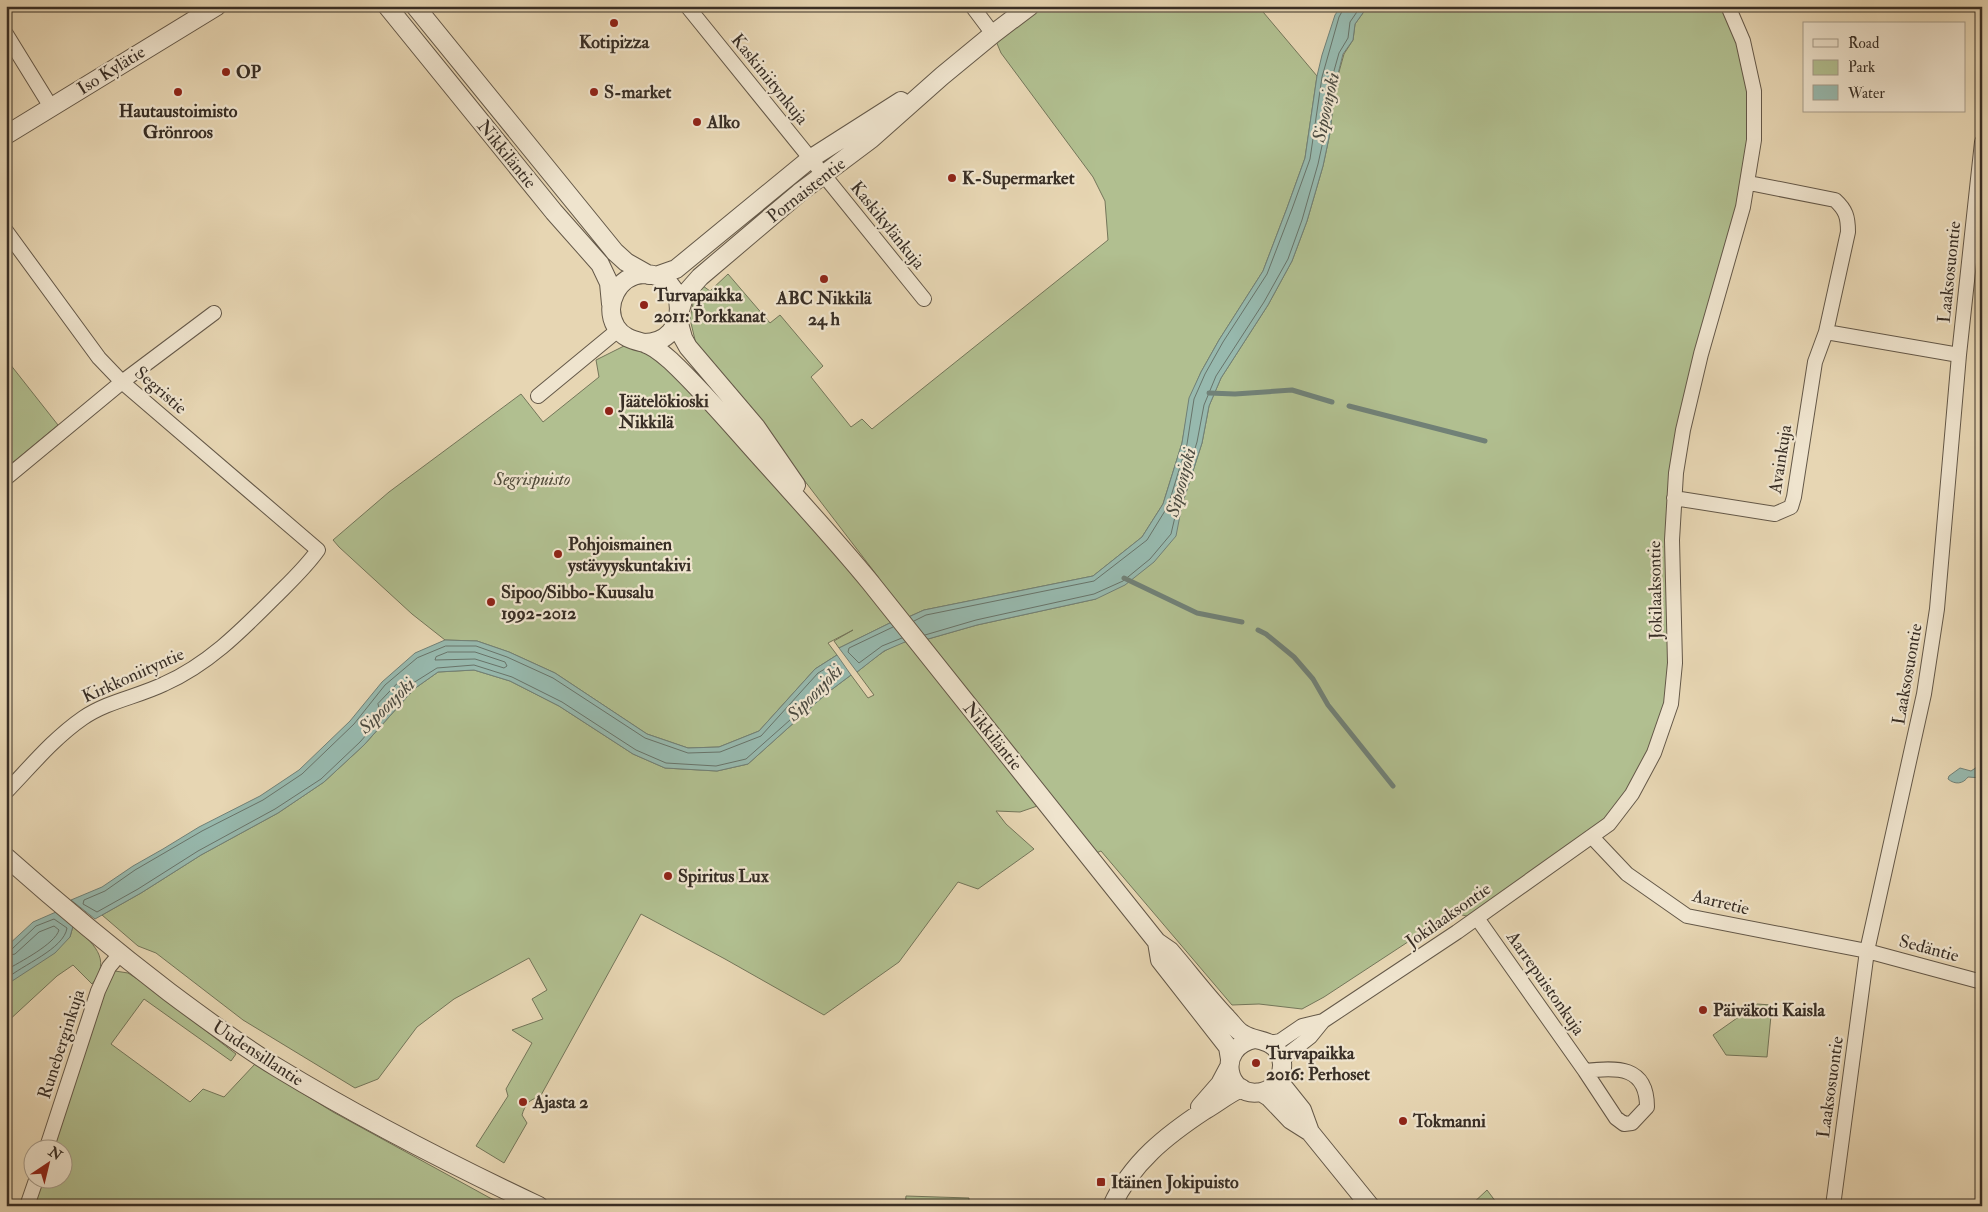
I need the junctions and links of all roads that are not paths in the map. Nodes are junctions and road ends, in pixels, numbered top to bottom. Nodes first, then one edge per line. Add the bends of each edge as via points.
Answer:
1 (217, 6) edge
2 (387, 6) edge
3 (415, 6) edge
4 (687, 6) edge
5 (972, 6) edge
6 (1030, 6) edge
7 (1728, 6) edge
8 (6, 34) edge
9 (993, 34) junction
10 (942, 76) junction
11 (51, 107) junction
12 (6, 135) edge
13 (1982, 142) edge
14 (810, 159) junction
15 (823, 175) junction
16 (1749, 184) junction
17 (6, 231) edge
18 (652, 275) junction
19 (924, 299) dead end
20 (611, 308) junction
21 (214, 313) dead end
22 (678, 316) junction
23 (618, 330) junction
24 (1826, 332) junction
25 (644, 343) junction
26 (1959, 355) junction
27 (122, 382) junction
28 (538, 396) dead end
29 (6, 478) edge
30 (1674, 498) junction
31 (828, 531) junction
32 (318, 550) joint
33 (6, 792) edge
34 (1592, 837) junction
35 (6, 857) edge
36 (1477, 918) junction
37 (1157, 942) junction
38 (1867, 952) junction
39 (120, 954) junction
40 (1982, 982) edge
41 (1323, 1021) junction
42 (1262, 1041) junction
43 (1282, 1062) junction
44 (1229, 1063) junction
45 (1585, 1070) junction
46 (1278, 1080) junction
47 (1241, 1088) junction
48 (1261, 1092) junction
49 (1187, 1122) junction
50 (1310, 1132) junction
51 (49, 1140) edge
52 (33, 1190) edge
53 (28, 1206) edge
54 (539, 1206) edge
55 (1112, 1206) edge
56 (1370, 1206) edge
57 (1832, 1206) edge

1 - 11 street, Iso Kylätie
2 - 20 street, Nikkiläntie via 600,264 610,283
3 - 18 street, Nikkiläntie via 615,252 626,262
4 - 14 street, Kaskiniitynkuja
5 - 9 street
6 - 9 street, Pornaistentie
7 - 16 street, Jokilaaksontie via 1743,41 1754,91 1754,140
8 - 11 street
9 - 10 street, Pornaistentie
10 - 14 street, Pornaistentie
10 - 15 street, Pornaistentie via 871,139
11 - 12 street, Iso Kylätie
13 - 26 street, Laaksosuontie
14 - 15 street, Kaskiniitynkuja
14 - 18 street, Pornaistentie via 676,269
15 - 19 street, Kaskikylänkuja
15 - 22 street, Pornaistentie via 700,277 685,294
16 - 24 street, Avainkuja via 1835,200 1844,208 1848,232
16 - 30 street, Jokilaaksontie via 1683,430
17 - 27 street, Segristie via 99,358
18 - 20 street via 634,276 623,282 614,295
18 - 22 street via 673,289 678,297
20 - 23 street
21 - 27 street
22 - 25 street via 666,336 656,342
22 - 31 street, Nikkiläntie via 682,338 756,427
23 - 25 street via 630,340
23 - 28 street
24 - 26 street
24 - 30 street, Avainkuja via 1808,395 1790,507 1774,514
25 - 31 street, Nikkiläntie via 673,363
26 - 38 street, Laaksosuontie via 1937,609 1924,694
27 - 29 street
27 - 32 street, Segristie
30 - 34 street, Jokilaaksontie via 1675,663 1671,704 1654,753 1632,794 1609,824
31 - 37 street, Nikkiläntie
32 - 33 street, Kirkkoniityntie via 240,633 214,655 162,685 112,702 85,716 64,732
34 - 36 street, Jokilaaksontie
34 - 38 street, Aarretie via 1628,874 1688,916
35 - 39 street, Uudensillantie
36 - 41 street, Jokilaaksontie
36 - 45 street, Aarrepuistonkuja
37 - 42 street, Nikkiläntie via 1170,951 1242,1034
37 - 44 street, Nikkiläntie via 1160,960 1228,1047
38 - 40 street, Sedäntie
38 - 57 street, Laaksosuontie
39 - 51 street, Runeberginkuja via 109,967 98,990
39 - 54 street, Uudensillantie via 216,1027 278,1068 431,1153
41 - 42 street, Jokilaaksontie via 1302,1026 1280,1041
41 - 43 street, Jokilaaksontie
42 - 43 street via 1278,1051
42 - 44 street via 1246,1041 1239,1045
43 - 46 street
44 - 47 street via 1235,1083
44 - 49 street via 1220,1084
45 - 45 street, Aarrepuistonkuja via 1616,1118 1624,1124 1632,1123 1647,1106 1645,1086 1638,1076 1614,1068
46 - 48 street
46 - 50 street via 1302,1110
47 - 48 street
47 - 49 street
48 - 50 street via 1290,1120
49 - 55 street via 1149,1152 1133,1170
50 - 56 street
52 - 53 street

